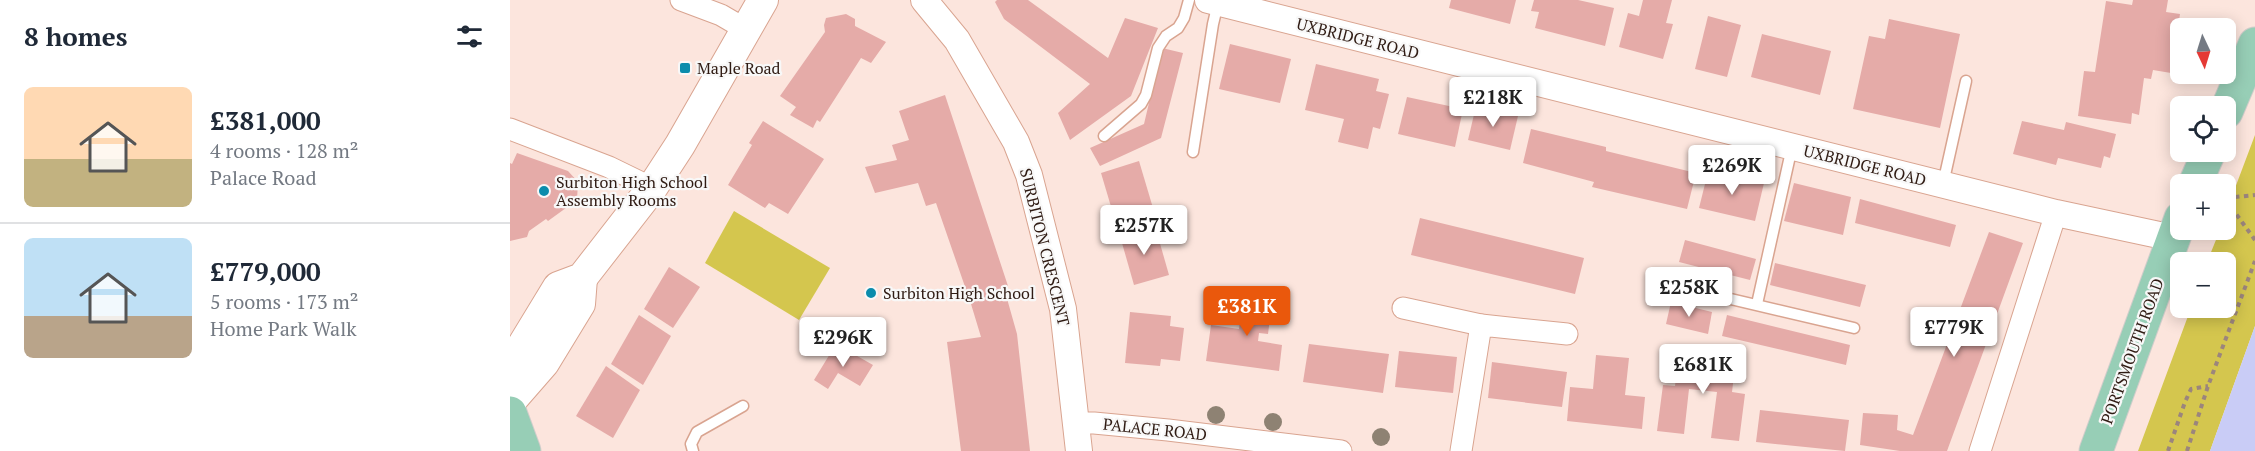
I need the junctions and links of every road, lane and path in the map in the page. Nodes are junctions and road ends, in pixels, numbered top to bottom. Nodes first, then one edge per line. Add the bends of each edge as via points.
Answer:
1 (681, 0) edge
2 (763, 0) edge
3 (924, 0) edge
4 (1189, 0) edge
5 (1215, 1) edge
6 (745, 29) junction
7 (2255, 44) edge
8 (1966, 81) dead end
9 (2233, 96) edge
10 (510, 129) edge
11 (1104, 136) dead end
12 (1792, 147) junction
13 (1193, 152) dead end
14 (1943, 184) junction
15 (652, 188) junction
16 (2255, 195) edge
17 (2236, 198) edge
18 (2056, 213) junction
19 (2236, 213) edge
20 (2170, 227) edge
21 (2173, 240) edge
22 (2255, 240) edge
23 (2255, 261) edge
24 (582, 278) junction
25 (1684, 288) dead end
26 (1756, 304) junction
27 (1403, 308) dead end
28 (1481, 325) junction
29 (1854, 328) dead end
30 (1567, 334) dead end
31 (510, 366) edge
32 (2208, 386) junction
33 (510, 402) edge
34 (743, 406) dead end
35 (510, 414) edge
36 (1076, 423) junction
37 (524, 451) edge
38 (693, 451) edge
39 (1079, 451) edge
40 (1341, 451) edge
41 (1461, 451) edge
42 (1980, 451) edge
43 (2096, 451) edge
44 (2168, 451) edge
45 (2187, 451) edge

1 - 6 street
2 - 6 main road
3 - 36 street, SURBITON CRESCENT via 957,40 1016,142 1029,175 1063,309
4 - 11 lane via 1178,28 1158,48 1141,104
5 - 12 street, UXBRIDGE ROAD
5 - 13 lane
6 - 15 main road
7 - 9 main road
8 - 14 lane
10 - 15 street
12 - 14 street, UXBRIDGE ROAD
12 - 26 lane
14 - 18 street, UXBRIDGE ROAD
15 - 24 main road
16 - 17 path
18 - 20 street, UXBRIDGE ROAD
18 - 42 street
19 - 22 path
21 - 43 main road, PORTSMOUTH ROAD
23 - 32 path
24 - 31 main road via 558,287
24 - 33 main road via 580,304 549,356
25 - 26 lane
26 - 29 lane
27 - 28 street
28 - 30 street
28 - 41 street
32 - 44 path via 2191,389
32 - 45 path
34 - 38 lane via 697,432 691,444
35 - 37 main road
36 - 39 street, SURBITON CRESCENT
36 - 40 street, PALACE ROAD

